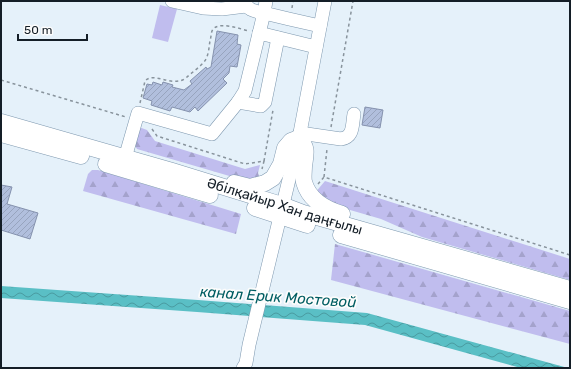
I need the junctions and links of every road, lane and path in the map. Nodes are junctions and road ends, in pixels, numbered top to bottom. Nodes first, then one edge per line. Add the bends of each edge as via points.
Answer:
1 (172, 1) edge
2 (325, 1) edge
3 (353, 1) edge
4 (245, 3) edge
5 (265, 7) edge
6 (320, 26) junction
7 (259, 33) junction
8 (278, 38) junction
9 (316, 47) junction
10 (238, 102) junction
11 (138, 113) junction
12 (354, 114) dead end
13 (1, 122) edge
14 (1, 134) edge
15 (299, 135) junction
16 (329, 137) junction
17 (125, 158) junction
18 (172, 171) junction
19 (324, 176) dead end
20 (281, 211) junction
21 (389, 237) junction
22 (570, 289) edge
23 (570, 301) edge
24 (243, 368) edge

1 - 4 street via 202,8 222,9
2 - 6 street
3 - 16 path
4 - 5 street via 252,11
5 - 6 street via 289,19
5 - 7 street
6 - 9 street
7 - 8 street
7 - 10 street via 245,91
7 - 11 path via 220,25 215,28 204,62 184,79 174,82 148,78 145,81
8 - 9 street
8 - 10 street via 265,102 261,106
9 - 15 street
10 - 11 street via 212,134
11 - 17 street
12 - 16 street via 351,134 341,139
13 - 17 main road, Әбілқайыр Хан даңғылы
14 - 20 main road, Әбілқайыр Хан даңғылы via 262,210
15 - 16 street
15 - 18 main road via 285,148 281,164 273,178 265,184 250,187 203,174
15 - 20 street
15 - 21 main road via 306,153 304,181 310,195 318,204 333,212 360,220
16 - 19 path
17 - 18 main road, Әбілқайыр Хан даңғылы
18 - 20 main road, Әбілқайыр Хан даңғылы
20 - 21 main road, Әбілқайыр Хан даңғылы via 303,213
20 - 23 main road, Әбілқайыр Хан даңғылы via 301,223
20 - 24 street
21 - 22 main road, Әбілқайыр Хан даңғылы

